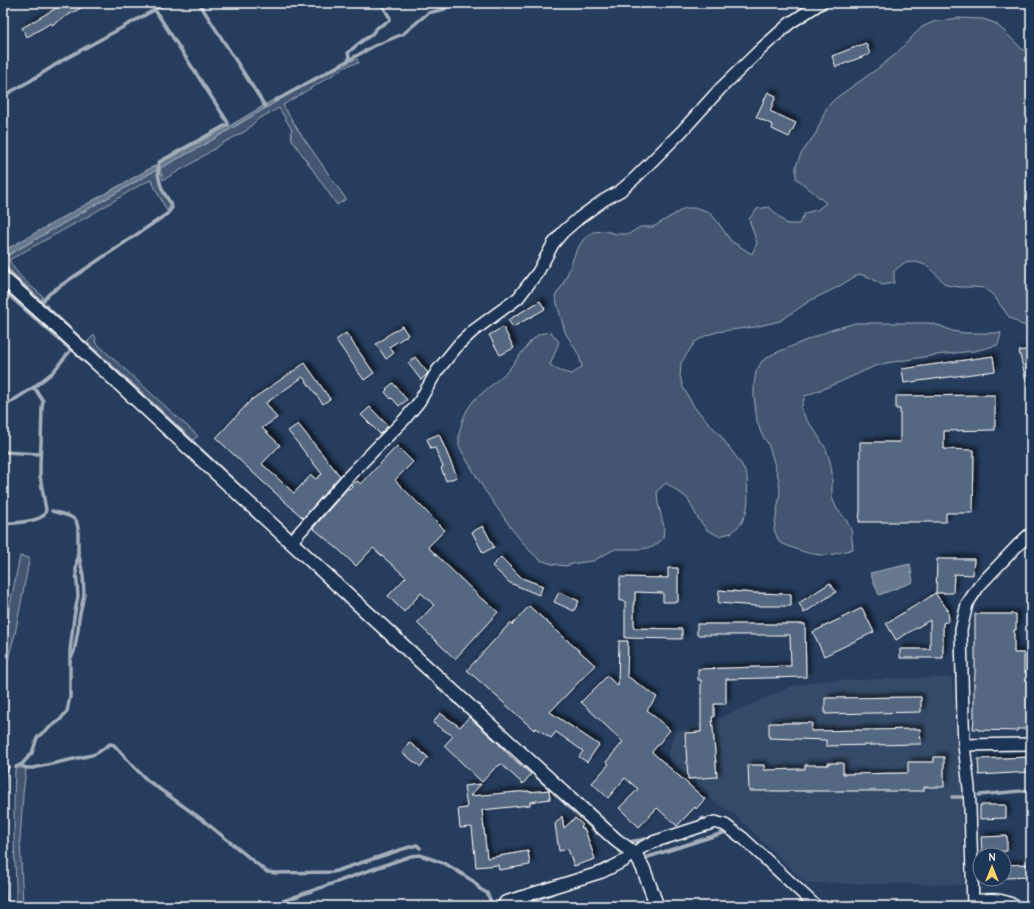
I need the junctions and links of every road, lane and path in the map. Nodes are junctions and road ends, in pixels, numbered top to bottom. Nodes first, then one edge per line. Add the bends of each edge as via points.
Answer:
1 (821, 3) edge
2 (3, 278) edge
3 (1031, 533) edge
4 (291, 542) junction
5 (1031, 744) edge
6 (964, 745) junction
7 (634, 853) junction
8 (505, 902) dead end
9 (973, 904) edge
10 (656, 906) edge
11 (816, 906) edge
12 (1016, 906) edge

1 - 4 street via 790,22 762,48 634,179 563,232 518,298 459,344 404,420 350,475
2 - 4 street
3 - 6 street via 979,586 967,604 961,630
4 - 7 street via 616,840
5 - 6 street
6 - 9 street via 970,800
7 - 8 street via 602,872
7 - 10 street via 643,868
7 - 11 street via 653,842 715,822 725,825 744,839
9 - 12 street via 994,899

